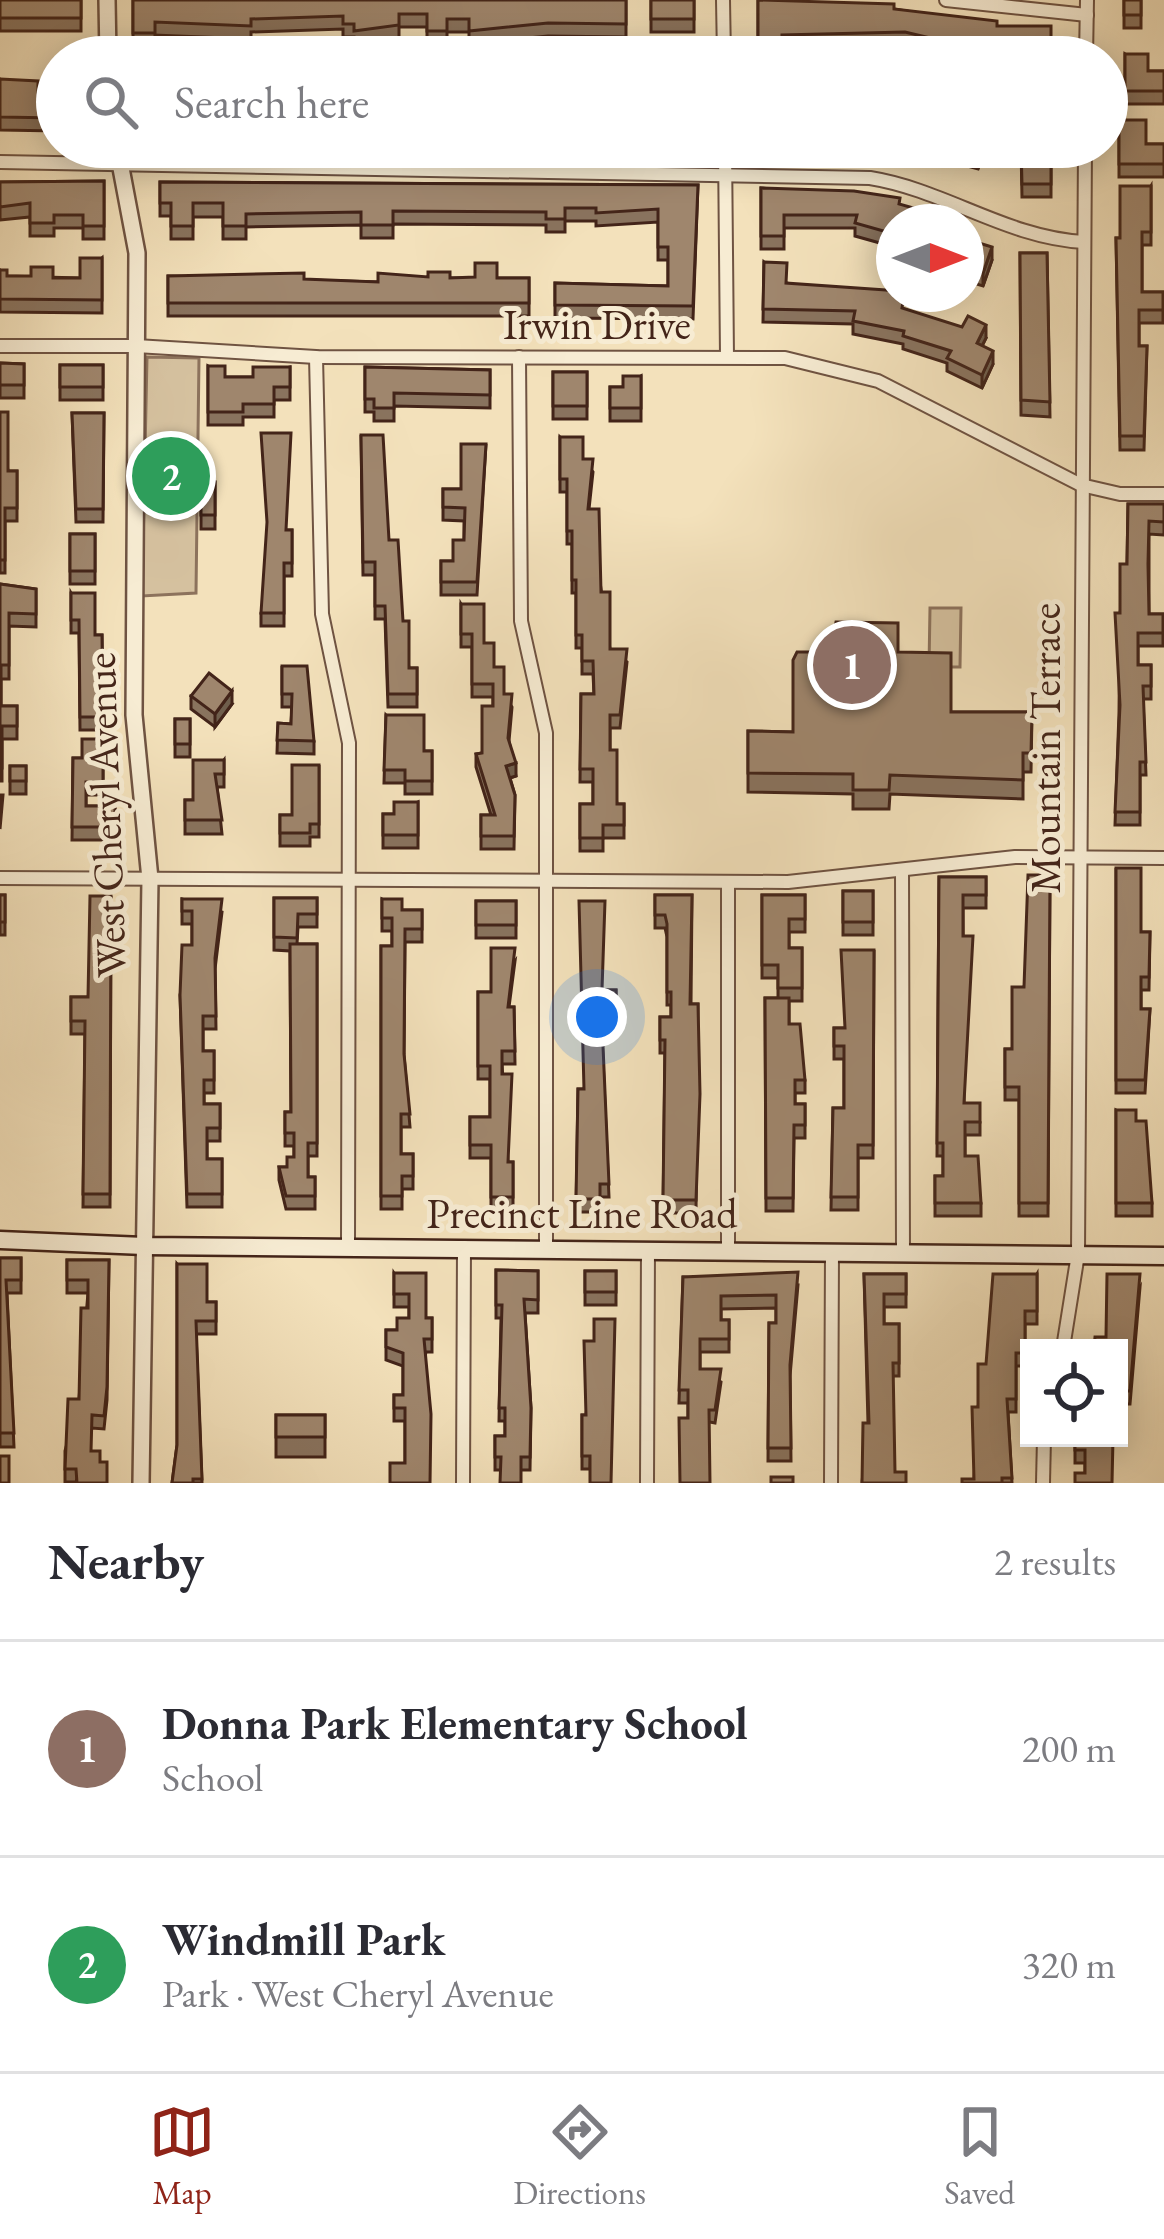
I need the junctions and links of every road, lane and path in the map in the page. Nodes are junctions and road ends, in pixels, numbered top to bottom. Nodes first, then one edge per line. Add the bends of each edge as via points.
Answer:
1 (107, 0) edge
2 (723, 0) edge
3 (946, 0) edge
4 (1087, 0) edge
5 (1087, 15) junction
6 (108, 36) edge
7 (724, 36) edge
8 (1086, 36) edge
9 (36, 160) edge
10 (0, 162) edge
11 (121, 168) edge
12 (557, 168) edge
13 (725, 168) edge
14 (1085, 168) edge
15 (725, 173) junction
16 (1084, 242) junction
17 (0, 346) edge
18 (136, 346) junction
19 (727, 357) junction
20 (316, 358) junction
21 (519, 358) junction
22 (1081, 485) junction
23 (1164, 494) edge
24 (1079, 856) junction
25 (1164, 858) edge
26 (902, 872) junction
27 (0, 878) edge
28 (150, 879) junction
29 (350, 879) junction
30 (546, 880) junction
31 (728, 882) junction
32 (0, 1240) edge
33 (144, 1246) junction
34 (348, 1247) junction
35 (464, 1247) junction
36 (546, 1248) junction
37 (648, 1249) junction
38 (728, 1250) junction
39 (832, 1251) junction
40 (903, 1252) junction
41 (1078, 1254) junction
42 (1164, 1256) edge
43 (1064, 1339) edge
44 (1045, 1447) edge
45 (141, 1483) edge
46 (463, 1483) edge
47 (647, 1483) edge
48 (831, 1483) edge
49 (1043, 1483) edge

1 - 6 street
2 - 7 street
3 - 5 street
4 - 5 street
5 - 8 street
9 - 10 street
11 - 18 street, West Cheryl Avenue via 136,253
12 - 15 street
13 - 15 street
14 - 16 street, Mountain Terrace
15 - 16 street via 894,182 1015,230
15 - 19 street
16 - 22 street, Mountain Terrace
17 - 18 street, Irwin Drive
18 - 20 street, Irwin Drive
18 - 28 street, West Cheryl Avenue via 134,715
19 - 21 street, Irwin Drive
19 - 22 street, Irwin Drive via 818,363 878,381
20 - 21 street, Irwin Drive
20 - 29 street via 322,614 350,743
21 - 30 street via 521,621 546,733
22 - 23 street, Irwin Drive
22 - 24 street, Mountain Terrace
24 - 25 street
24 - 26 street
24 - 41 street, Mountain Terrace
26 - 31 street
26 - 40 street
27 - 28 street
28 - 29 street
28 - 33 street, West Cheryl Avenue
29 - 30 street
29 - 34 street
30 - 31 street
30 - 36 street
31 - 38 street
32 - 33 main road, Precinct Line Road
33 - 34 main road, Precinct Line Road
33 - 45 street, West Cheryl Avenue
34 - 35 main road, Precinct Line Road
35 - 36 main road, Precinct Line Road
35 - 46 street
36 - 37 main road, Precinct Line Road
37 - 38 main road, Precinct Line Road
37 - 47 street
38 - 39 main road, Precinct Line Road
39 - 40 main road, Precinct Line Road
39 - 48 street
40 - 41 main road, Precinct Line Road
41 - 42 main road, Precinct Line Road
41 - 43 street, Mountain Terrace
44 - 49 street

